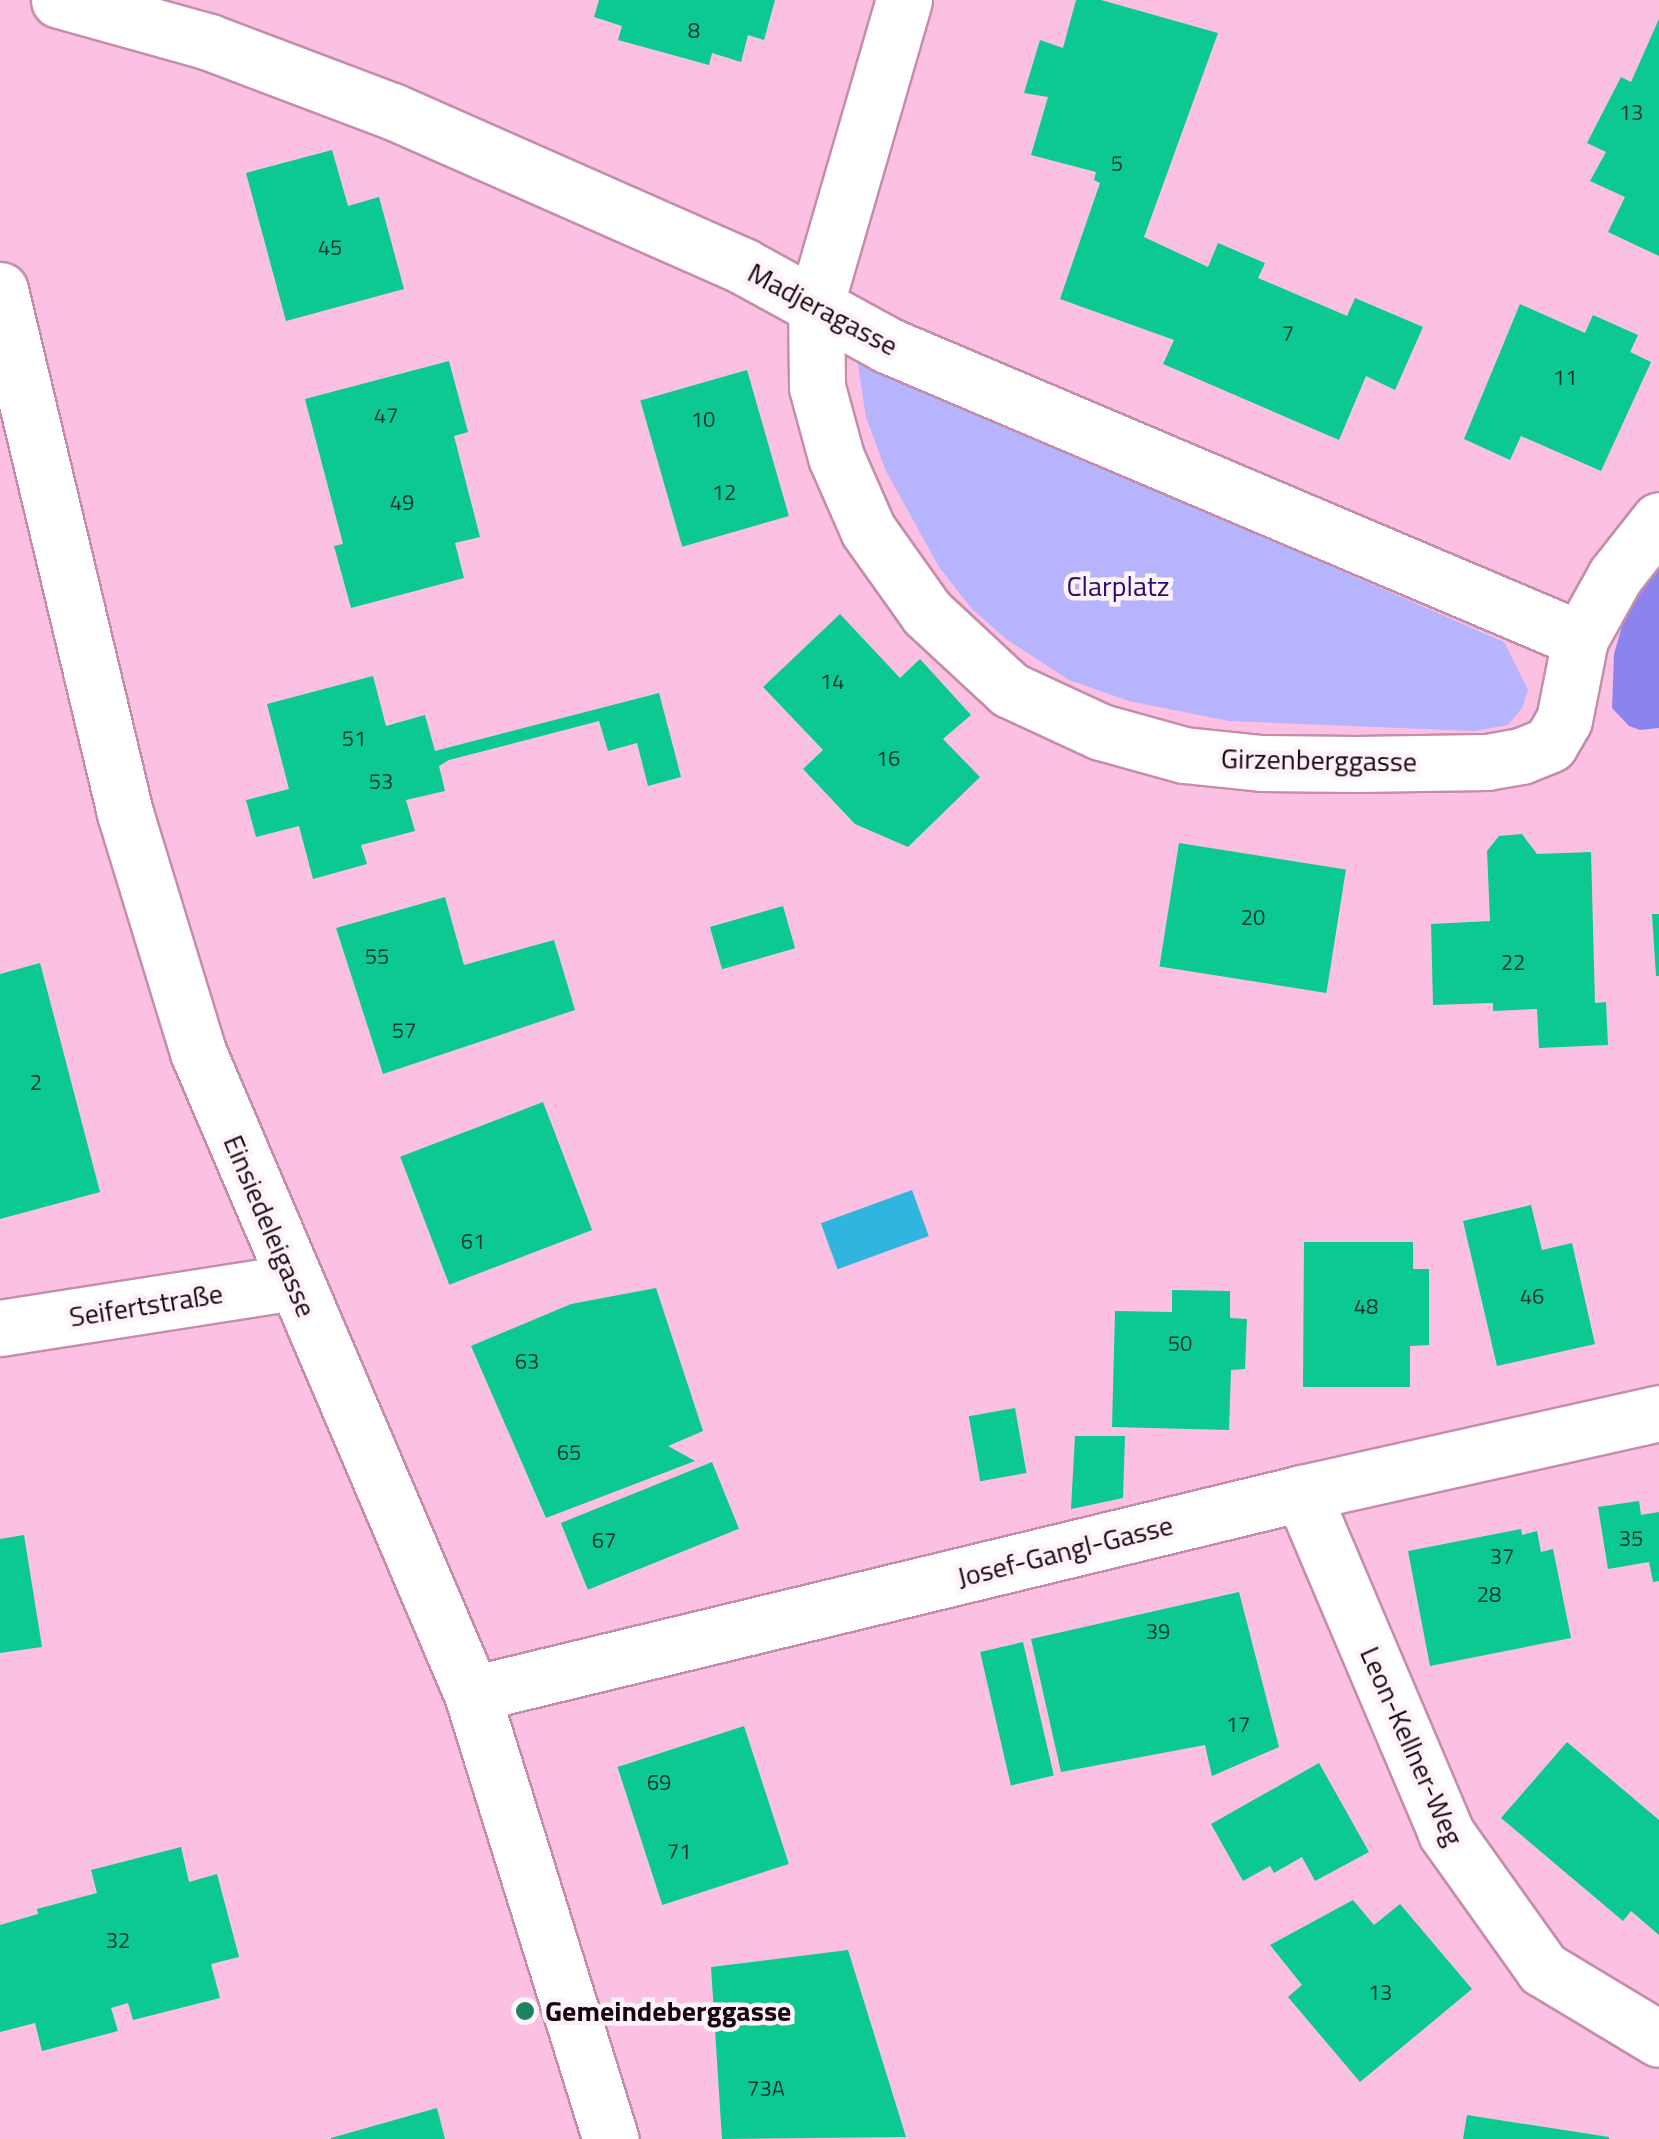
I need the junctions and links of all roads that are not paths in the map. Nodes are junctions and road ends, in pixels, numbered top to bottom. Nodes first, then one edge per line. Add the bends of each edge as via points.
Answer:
1 (59, 0) edge
2 (904, 0) edge
3 (0, 290) edge
4 (816, 302) junction
5 (1659, 520) edge
6 (1580, 639) junction
7 (292, 1282) junction
8 (0, 1328) edge
9 (1659, 1413) edge
10 (1302, 1493) junction
11 (472, 1694) junction
12 (1659, 2039) edge
13 (611, 2139) edge

1 - 4 street, Madjeragasse via 209,42 392,110
2 - 4 street, Girzenberggasse
3 - 7 street, Einsiedeleigasse via 125,813 198,1052
4 - 6 street, Madjeragasse via 887,345
4 - 6 street, Girzenberggasse via 817,387 836,457 868,530 927,612 1010,690 1101,732 1184,755 1262,764 1504,759 1550,744 1572,694
5 - 6 street, Girzenberggasse via 1615,576
7 - 8 street, Seifertstraße
7 - 11 street, Einsiedeleigasse
9 - 10 street, Josef-Gangl-Gasse
10 - 11 street, Josef-Gangl-Gasse
10 - 12 street, Leon-Kellner-Weg via 1446,1832 1543,1968
11 - 13 street, Einsiedeleigasse

